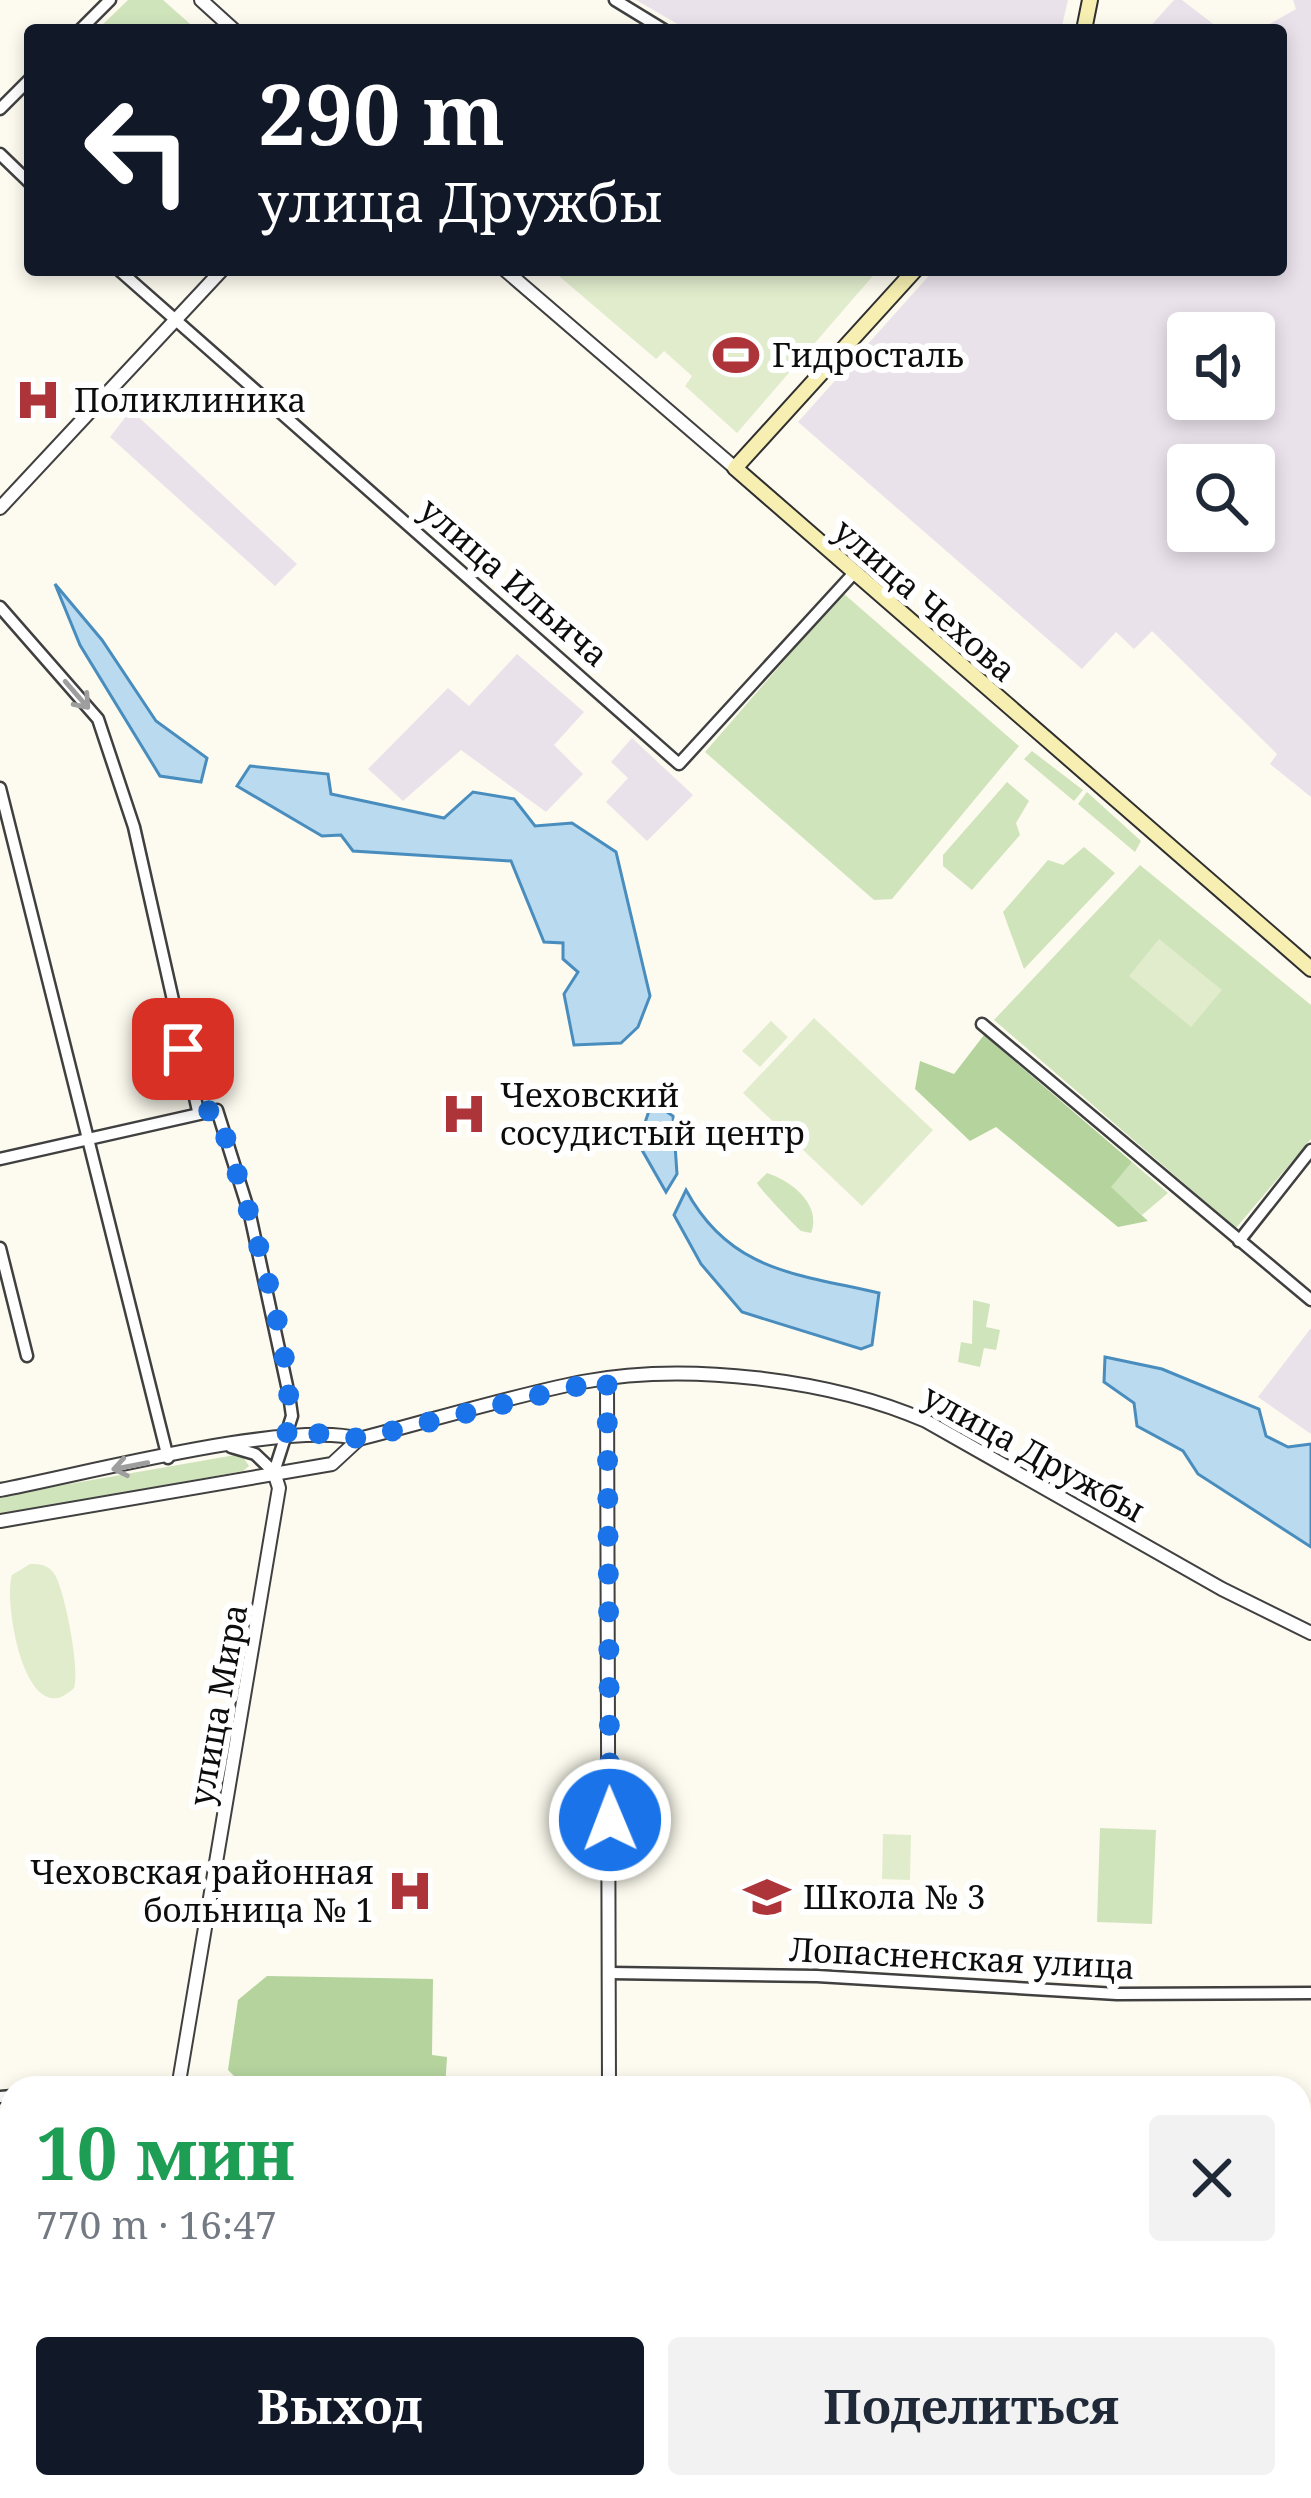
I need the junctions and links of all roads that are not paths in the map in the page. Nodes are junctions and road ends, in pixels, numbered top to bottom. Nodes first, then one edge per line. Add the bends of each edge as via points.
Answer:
1 (110, 0) edge
2 (201, 0) edge
3 (615, 0) edge
4 (86, 24) edge
5 (228, 24) edge
6 (654, 24) edge
7 (24, 85) edge
8 (0, 109) edge
9 (0, 154) edge
10 (24, 177) edge
11 (125, 276) edge
12 (216, 276) edge
13 (513, 276) edge
14 (910, 276) edge
15 (174, 322) junction
16 (735, 468) junction
17 (0, 508) edge
18 (854, 573) junction
19 (0, 608) edge
20 (0, 788) edge
21 (1311, 969) edge
22 (982, 1024) dead end
23 (198, 1112) junction
24 (90, 1137) junction
25 (1311, 1150) edge
26 (0, 1159) edge
27 (1239, 1241) junction
28 (0, 1248) edge
29 (1311, 1300) edge
30 (27, 1356) dead end
31 (607, 1379) junction
32 (286, 1437) junction
33 (359, 1439) junction
34 (237, 1448) junction
35 (168, 1458) junction
36 (274, 1472) junction
37 (244, 1478) junction
38 (0, 1490) edge
39 (0, 1521) edge
40 (1311, 1634) edge
41 (610, 1973) junction
42 (1311, 1994) edge
43 (181, 2076) edge
44 (609, 2076) edge

1 - 4 street
2 - 5 street
3 - 6 street
7 - 8 street
9 - 10 street
11 - 15 street, улица Ильича
12 - 15 street
13 - 16 street, улица Чехова
14 - 16 main road
15 - 17 street
15 - 18 street, улица Ильича via 679,764
16 - 18 main road, улица Чехова
18 - 21 main road, улица Чехова
19 -> 23 street via 98,719 134,827
20 - 24 street
22 - 27 street
23 - 24 street
23 - 32 street via 217,1110 250,1215 289,1395
24 - 26 street
24 - 35 street
25 - 27 street
27 - 29 street
28 - 30 street
31 - 33 street, улица Дружбы
31 - 40 street, улица Дружбы via 708,1378 879,1400
31 - 41 street
32 - 33 street, улица Дружбы via 335,1432
32 - 34 street, улица Дружбы
32 - 36 street
33 - 36 street, улица Дружбы via 332,1465
34 - 35 street, улица Дружбы
34 - 36 street
34 - 37 street via 254,1459
35 -> 38 street, улица Дружбы
36 - 37 street, улица Дружбы
36 - 43 street, улица Мира via 279,1488 264,1593
37 - 39 street, улица Дружбы
41 - 42 street, Лопасненская улица
41 - 44 street

